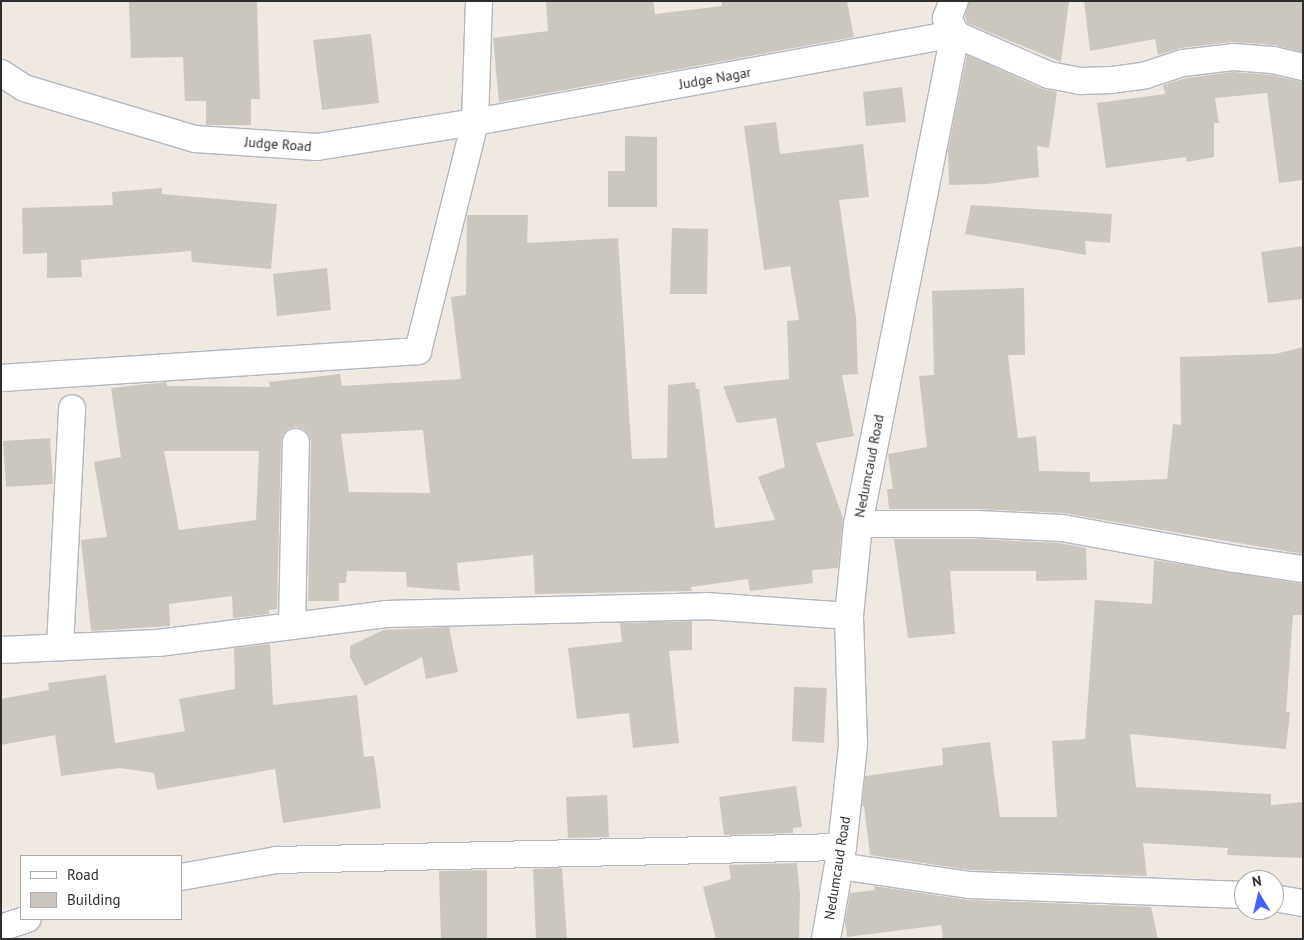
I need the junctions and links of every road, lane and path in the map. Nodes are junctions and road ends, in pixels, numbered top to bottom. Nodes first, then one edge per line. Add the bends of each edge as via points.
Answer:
1 (479, 1) edge
2 (954, 1) edge
3 (955, 34) junction
4 (1303, 67) edge
5 (1, 73) edge
6 (475, 122) junction
7 (1, 378) edge
8 (72, 408) dead end
9 (296, 442) dead end
10 (858, 524) junction
11 (1303, 569) edge
12 (849, 616) junction
13 (292, 626) junction
14 (60, 647) junction
15 (1, 650) edge
16 (841, 856) junction
17 (182, 877) edge
18 (1234, 895) edge
19 (1284, 900) edge
20 (1303, 903) edge
21 (24, 920) edge
22 (1, 928) edge
23 (826, 939) edge

1 - 6 street
2 - 3 main road, Nedumcaud Road via 947,18
3 - 4 street via 1048,75 1081,81 1146,75 1184,63 1233,57 1273,60
3 - 6 street, Judge Nagar
3 - 10 main road, Nedumcaud Road
5 - 6 street, Judge Road via 24,88 195,139 317,147
6 - 7 street via 418,351
8 - 14 street
9 - 13 street
10 - 11 street via 1062,528
10 - 12 main road, Nedumcaud Road
12 - 13 street via 706,606 386,614
12 - 16 main road, Nedumcaud Road via 853,745
13 - 14 street via 158,643
14 - 15 street
16 - 17 street via 276,860
16 - 18 street via 969,885
16 - 23 main road, Nedumcaud Road
19 - 20 street
21 - 22 street

